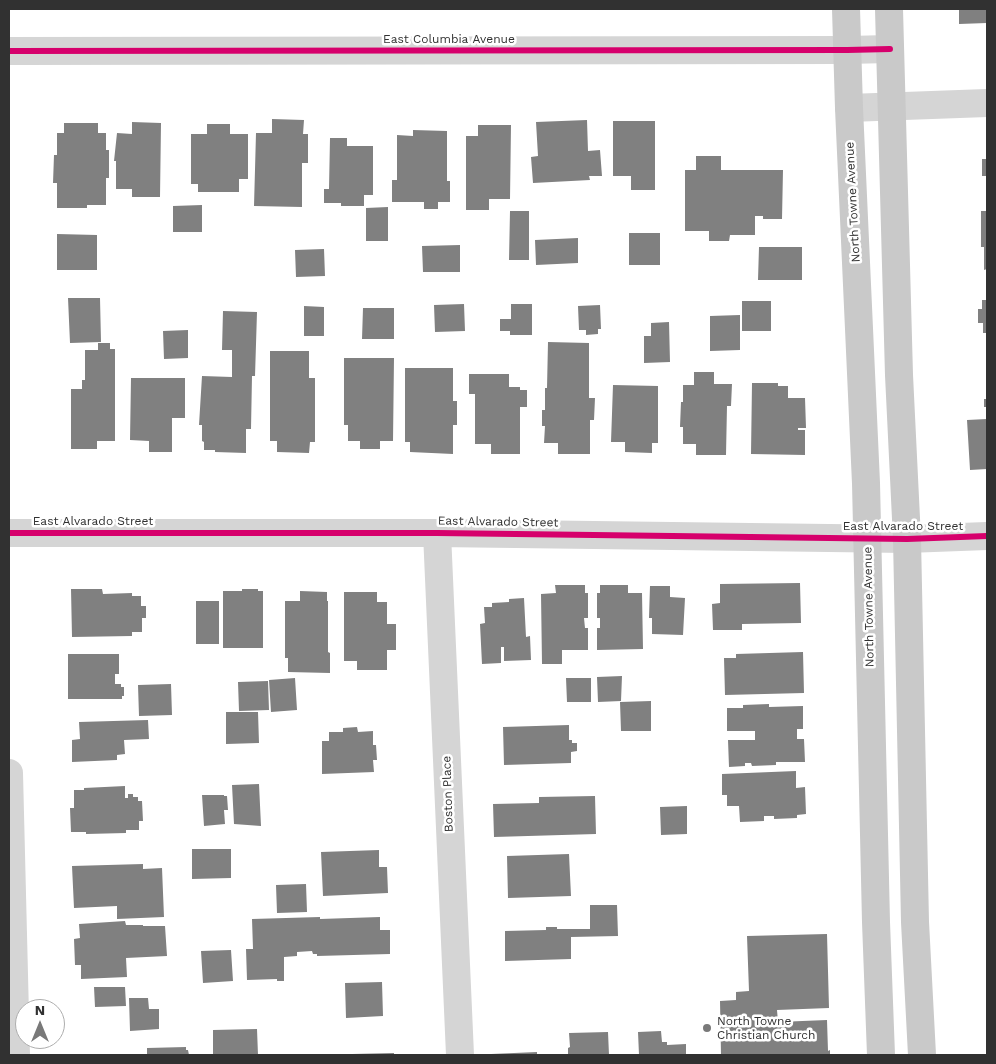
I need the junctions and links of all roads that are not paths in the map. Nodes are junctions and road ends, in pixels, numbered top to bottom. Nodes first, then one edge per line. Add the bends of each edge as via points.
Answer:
1 (846, 9) edge
2 (889, 9) edge
3 (890, 49) junction
4 (847, 50) junction
5 (9, 51) edge
6 (987, 103) edge
7 (892, 106) junction
8 (849, 108) junction
9 (9, 532) edge
10 (437, 532) junction
11 (987, 536) edge
12 (867, 538) junction
13 (907, 539) junction
14 (9, 773) edge
15 (16, 1055) edge
16 (460, 1055) edge
17 (881, 1055) edge
18 (922, 1055) edge

1 - 4 main road, North Towne Avenue
2 - 3 main road
3 - 4 street, East Columbia Avenue
3 - 7 main road
4 - 5 street, East Columbia Avenue
4 - 8 main road, North Towne Avenue
6 - 7 street
7 - 8 street
7 - 13 main road
8 - 12 main road, North Towne Avenue
9 - 10 street, East Alvarado Street
10 - 12 street, East Alvarado Street
10 - 16 street, Boston Place
11 - 13 street, East Alvarado Street
12 - 13 street, East Alvarado Street
12 - 17 main road, North Towne Avenue
13 - 18 main road via 915,922
14 - 15 street

